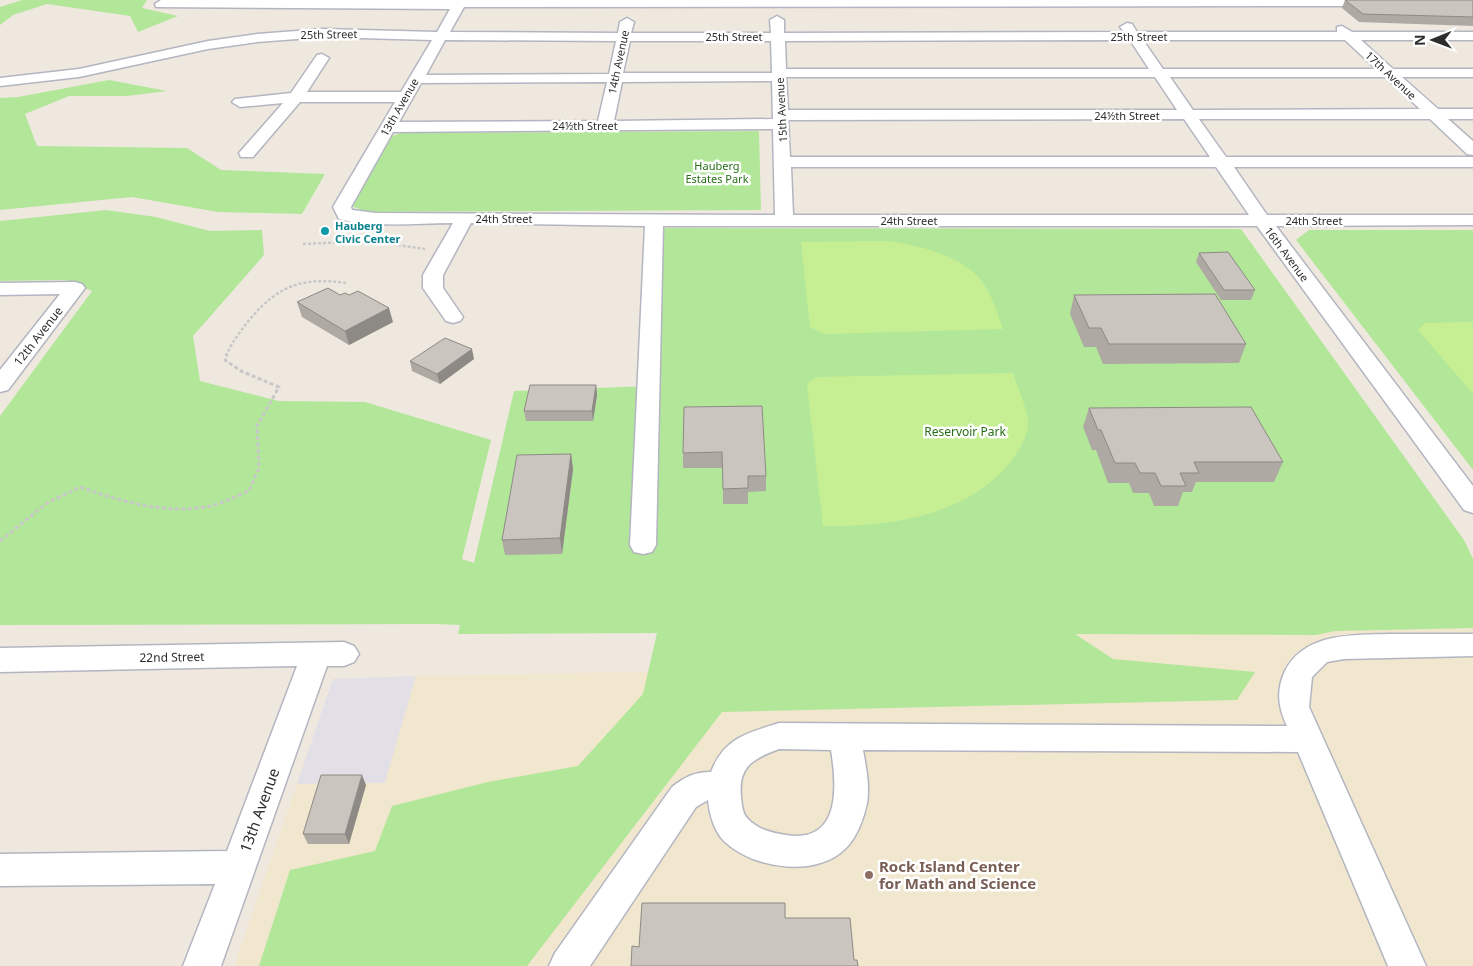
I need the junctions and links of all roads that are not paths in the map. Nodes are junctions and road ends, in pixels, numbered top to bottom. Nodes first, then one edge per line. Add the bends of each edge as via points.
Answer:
1 (632, 1) edge
2 (775, 1) edge
3 (1109, 1) edge
4 (1310, 1) edge
5 (460, 2) edge
6 (1387, 2) edge
7 (161, 4) dead end
8 (778, 36) junction
9 (1133, 36) junction
10 (1348, 36) junction
11 (1473, 36) edge
12 (440, 37) junction
13 (623, 37) junction
14 (322, 58) dead end
15 (1389, 73) junction
16 (1473, 73) edge
17 (1159, 74) junction
18 (779, 75) junction
19 (615, 78) junction
20 (415, 79) junction
21 (0, 82) edge
22 (294, 97) junction
23 (404, 97) junction
24 (240, 102) dead end
25 (1433, 114) junction
26 (1473, 114) edge
27 (1186, 115) junction
28 (781, 119) junction
29 (605, 125) junction
30 (388, 126) junction
31 (1473, 150) edge
32 (246, 153) dead end
33 (783, 162) junction
34 (1220, 162) junction
35 (1473, 162) edge
36 (345, 215) joint
37 (465, 218) junction
38 (784, 220) junction
39 (1262, 220) junction
40 (1473, 220) edge
41 (654, 221) junction
42 (0, 289) edge
43 (453, 317) dead end
44 (2, 381) edge
45 (1473, 504) edge
46 (643, 545) dead end
47 (1473, 646) edge
48 (330, 654) joint
49 (0, 660) edge
50 (845, 736) junction
51 (1308, 739) junction
52 (722, 786) junction
53 (238, 868) junction
54 (0, 870) edge
55 (202, 966) edge
56 (568, 966) edge
57 (1407, 966) edge

1 - 2 street
1 - 5 street
1 - 13 street, 14th Avenue
2 - 3 street
2 - 8 street, 15th Avenue
3 - 4 street
3 - 9 street, 16th Avenue
4 - 6 street
4 - 10 street, 17th Avenue
5 - 7 street
5 - 12 street, 13th Avenue
8 - 9 street, 25th Street
8 - 13 street, 25th Street
8 - 18 street, 15th Avenue
9 - 10 street, 25th Street
9 - 17 street, 16th Avenue
10 - 11 street, 25th Street
10 - 15 street, 17th Avenue
12 - 13 street, 25th Street
12 - 20 street, 13th Avenue
12 - 21 street, 25th Street via 323,33 257,38 208,45 79,73
13 - 19 street, 14th Avenue
14 - 22 street
15 - 16 street
15 - 17 street
15 - 25 street, 17th Avenue
17 - 18 street
17 - 27 street, 16th Avenue
18 - 19 street
18 - 28 street, 15th Avenue
19 - 20 street
19 - 29 street, 14th Avenue
20 - 23 street, 13th Avenue
22 - 23 street
22 - 24 street
22 - 32 street
23 - 30 street, 13th Avenue
25 - 26 street, 24½th Street
25 - 27 street, 24½th Street
25 - 31 street, 17th Avenue
27 - 28 street, 24½th Street
27 - 34 street, 16th Avenue
28 - 29 street, 24½th Street
28 - 33 street, 15th Avenue
29 - 30 street, 24½th Street
30 - 36 street, 13th Avenue via 342,207
33 - 34 street
33 - 38 street, 15th Avenue
34 - 35 street
34 - 39 street, 16th Avenue
36 - 37 street, 24th Street
37 - 41 street, 24th Street
37 - 43 street via 433,275 433,288
38 - 39 street, 24th Street
38 - 41 street, 24th Street
39 - 40 street, 24th Street
39 - 45 street, 16th Avenue
41 - 46 street
42 - 44 street, 12th Avenue via 76,288
47 - 51 street via 1342,647 1318,652 1302,666 1294,683 1294,707
48 - 49 street, 22nd Street
48 - 53 street, 13th Avenue
50 - 51 street
50 - 52 street via 779,736 748,746 730,761
50 - 52 street via 850,804 843,827 827,844 805,852 780,851 738,832 726,811
51 - 57 street
52 - 56 street via 699,786 684,797
53 - 54 street
53 - 55 street, 13th Avenue

